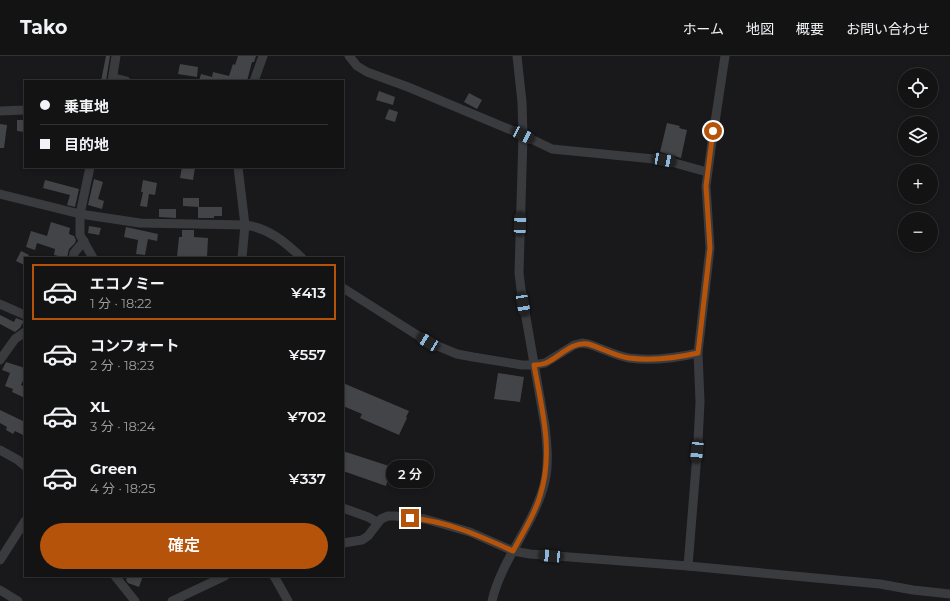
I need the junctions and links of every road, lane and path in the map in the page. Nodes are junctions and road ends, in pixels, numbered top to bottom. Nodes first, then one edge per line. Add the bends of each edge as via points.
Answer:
1 (116, 56) edge
2 (263, 56) edge
3 (349, 56) edge
4 (517, 56) edge
5 (725, 56) edge
6 (113, 80) edge
7 (254, 80) edge
8 (24, 110) edge
9 (0, 111) edge
10 (523, 135) junction
11 (90, 168) edge
12 (238, 168) edge
13 (707, 172) junction
14 (0, 194) edge
15 (80, 214) junction
16 (245, 225) junction
17 (84, 241) junction
18 (73, 257) edge
19 (92, 257) edge
20 (242, 257) edge
21 (301, 257) edge
22 (344, 289) edge
23 (0, 304) edge
24 (24, 315) edge
25 (24, 333) edge
26 (698, 353) junction
27 (0, 360) edge
28 (534, 365) junction
29 (0, 450) edge
30 (24, 465) edge
31 (344, 508) edge
32 (378, 522) junction
33 (24, 523) edge
34 (344, 543) edge
35 (513, 551) junction
36 (0, 560) edge
37 (688, 566) junction
38 (116, 577) edge
39 (223, 577) edge
40 (275, 577) edge
41 (0, 590) edge
42 (950, 594) edge
43 (18, 601) edge
44 (134, 601) edge
45 (172, 601) edge
46 (288, 601) edge
47 (492, 601) edge

1 - 6 street
2 - 7 street
3 - 10 street via 357,66 367,72
4 - 10 street
5 - 13 street
8 - 9 street
10 - 13 street via 558,150 664,160
10 - 28 street via 519,273
11 - 15 street
12 - 16 street
13 - 26 street via 706,198 710,248
14 - 15 street
15 - 16 street via 140,223
15 - 17 street via 80,235
16 - 20 street
16 - 21 street via 260,228 276,236
17 - 18 street
17 - 19 street
22 - 28 street via 428,342 457,354
23 - 24 street
25 - 27 street via 14,339
26 - 28 street via 655,359 628,358 582,343 574,345 545,363
26 - 37 street via 700,402
28 - 35 street via 547,445 547,470 537,506
29 - 30 street
31 - 32 street
32 - 34 street via 362,540
32 - 35 street via 388,516 425,519 470,532
33 - 36 street
35 - 37 street
35 - 47 street
37 - 42 street via 880,584
38 - 44 street
39 - 45 street
40 - 46 street
41 - 43 street

